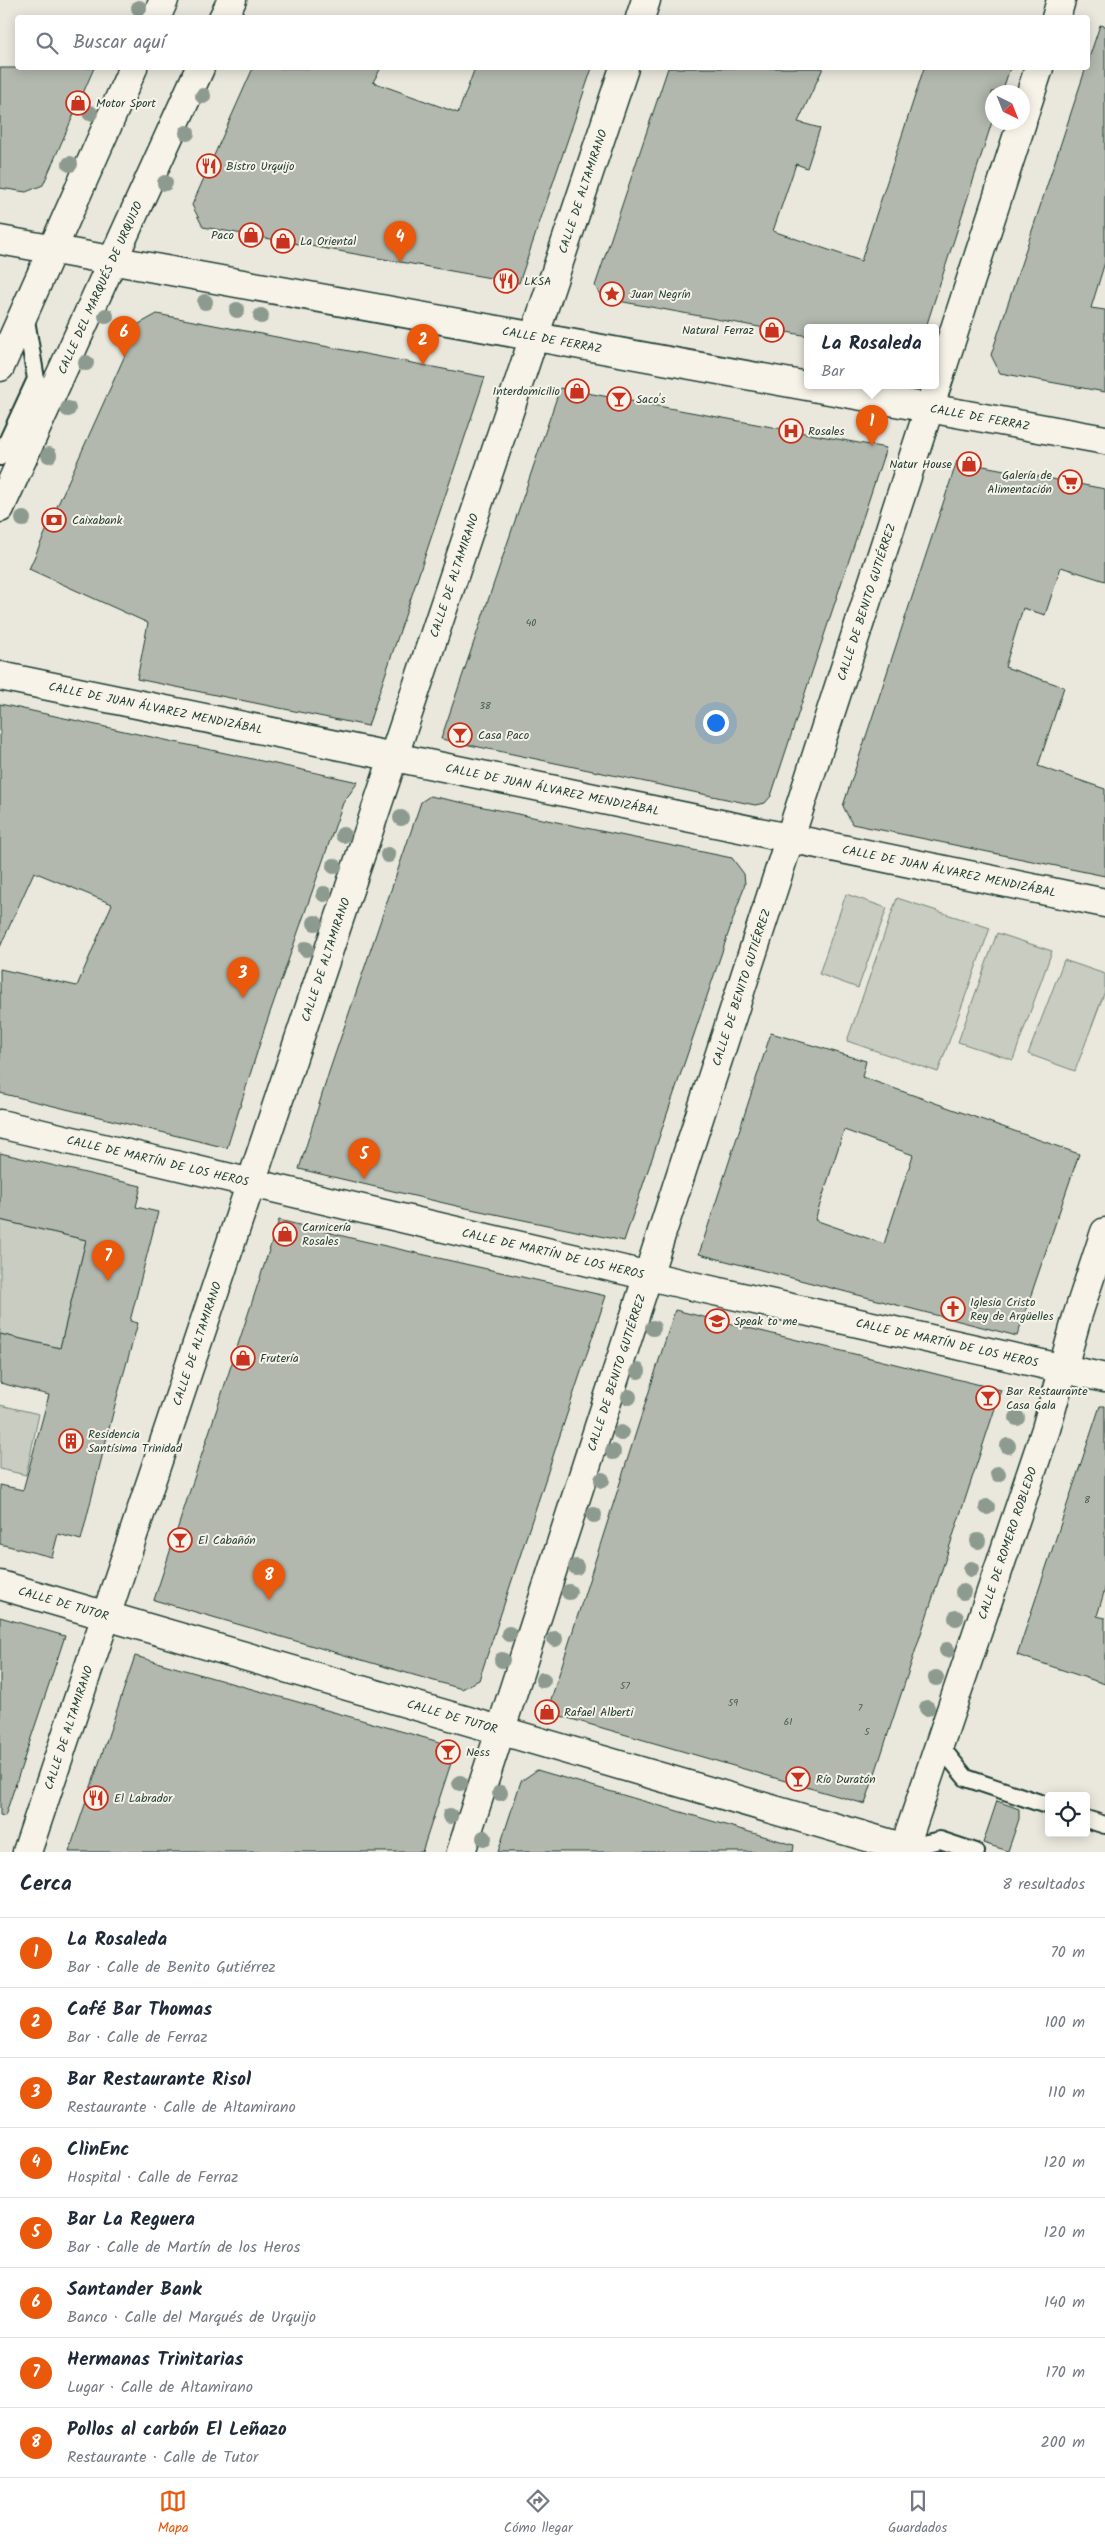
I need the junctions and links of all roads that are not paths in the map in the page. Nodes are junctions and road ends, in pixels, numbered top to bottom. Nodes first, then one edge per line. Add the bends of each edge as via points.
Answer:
1 (164, 0) edge
2 (232, 0) edge
3 (646, 0) edge
4 (1061, 0) edge
5 (157, 15) edge
6 (225, 15) edge
7 (641, 15) edge
8 (1057, 15) edge
9 (133, 70) edge
10 (199, 70) edge
11 (623, 70) edge
12 (1038, 70) edge
13 (1030, 96) edge
14 (1019, 130) edge
15 (0, 240) edge
16 (53, 250) junction
17 (112, 261) junction
18 (25, 311) junction
19 (534, 338) junction
20 (0, 367) edge
21 (939, 377) edge
22 (804, 386) edge
23 (822, 389) edge
24 (935, 389) edge
25 (929, 408) junction
26 (1105, 440) edge
27 (0, 457) edge
28 (0, 508) edge
29 (0, 676) edge
30 (393, 757) junction
31 (790, 837) junction
32 (1105, 903) edge
33 (0, 1124) edge
34 (251, 1184) junction
35 (1105, 1232) edge
36 (648, 1275) junction
37 (1063, 1368) junction
38 (1105, 1378) edge
39 (0, 1585) edge
40 (106, 1616) junction
41 (500, 1730) junction
42 (940, 1746) junction
43 (1045, 1805) edge
44 (1090, 1820) edge
45 (1105, 1825) edge
46 (904, 1850) edge
47 (27, 1852) edge
48 (461, 1852) edge
49 (976, 1852) edge

1 - 5 street
2 - 6 street
3 - 7 street
4 - 8 street
9 - 16 street
10 - 17 street, CALLE DEL MARQUÉS DE URQUIJO
11 - 19 street, CALLE DE ALTAMIRANO
12 - 13 street, CALLE DE BENITO GUTIÉRREZ
14 - 21 street, CALLE DE BENITO GUTIÉRREZ
15 - 16 street, CALLE DE FERRAZ
16 - 17 street, CALLE DE FERRAZ
16 - 18 street
17 - 19 street, CALLE DE FERRAZ
17 - 28 street, CALLE DEL MARQUÉS DE URQUIJO
18 - 20 street
18 - 27 lane via 36,379
19 - 22 street, CALLE DE FERRAZ
19 - 30 street, CALLE DE ALTAMIRANO
23 - 25 street, CALLE DE FERRAZ
24 - 25 street, CALLE DE BENITO GUTIÉRREZ
25 - 26 street, CALLE DE FERRAZ
25 - 31 street, CALLE DE BENITO GUTIÉRREZ
29 - 30 street, CALLE DE JUAN ÁLVAREZ MENDIZÁBAL
30 - 31 street, CALLE DE JUAN ÁLVAREZ MENDIZÁBAL
30 - 34 street, CALLE DE ALTAMIRANO
31 - 32 street, CALLE DE JUAN ÁLVAREZ MENDIZÁBAL
31 - 36 street, CALLE DE BENITO GUTIÉRREZ
33 - 34 street, CALLE DE MARTÍN DE LOS HEROS
34 - 36 street, CALLE DE MARTÍN DE LOS HEROS
34 - 40 street, CALLE DE ALTAMIRANO
35 - 37 street, CALLE DE ROMERO ROBLEDO
36 - 37 street, CALLE DE MARTÍN DE LOS HEROS
36 - 41 street, CALLE DE BENITO GUTIÉRREZ
37 - 38 street, CALLE DE MARTÍN DE LOS HEROS
37 - 42 street, CALLE DE ROMERO ROBLEDO via 1046,1429
39 - 40 street, CALLE DE TUTOR
40 - 41 street, CALLE DE TUTOR
40 - 47 street, CALLE DE ALTAMIRANO
41 - 46 street, CALLE DE TUTOR
41 - 48 street, CALLE DE BENITO GUTIÉRREZ
42 - 43 lane via 966,1778
42 - 46 street, CALLE DE ROMERO ROBLEDO
44 - 45 lane
46 - 49 lane via 940,1840

